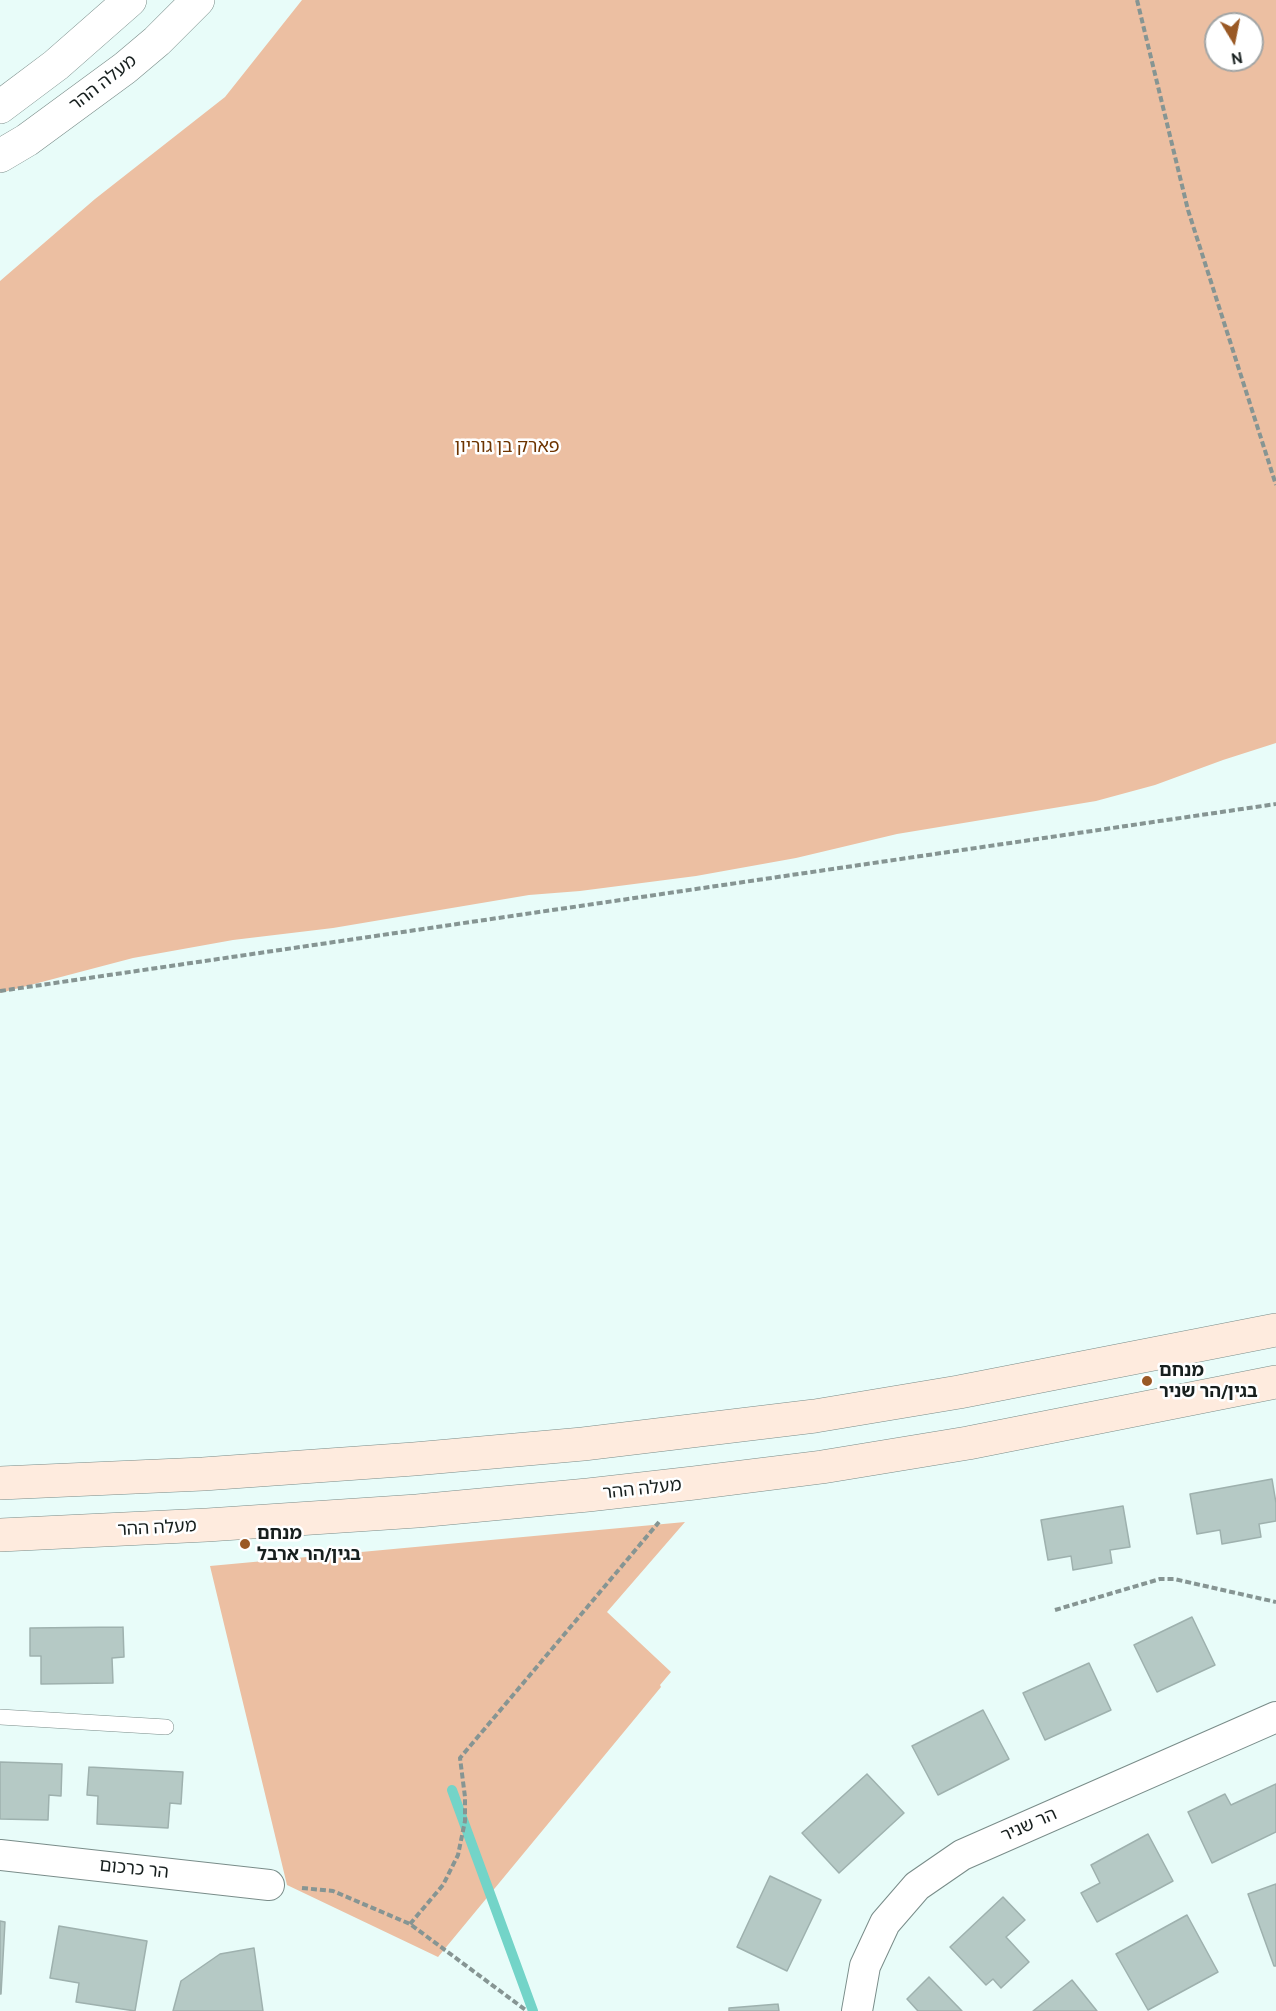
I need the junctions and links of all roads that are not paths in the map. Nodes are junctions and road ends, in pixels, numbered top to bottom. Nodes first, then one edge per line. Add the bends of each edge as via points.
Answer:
1 (130, 0) edge
2 (198, 0) edge
3 (0, 107) edge
4 (0, 156) edge
5 (1276, 1330) edge
6 (1276, 1382) edge
7 (0, 1483) edge
8 (0, 1534) edge
9 (0, 1717) edge
10 (1276, 1718) edge
11 (166, 1726) dead end
12 (0, 1855) edge
13 (269, 1885) road end
14 (857, 2011) edge

1 - 3 street via 56,65
2 - 4 street, מעלה ההר via 125,68
5 - 7 main road via 959,1392 792,1419 425,1458
6 - 8 main road, מעלה ההר via 968,1443 694,1483 417,1511
9 - 11 lane
10 - 14 street, הר שניר via 962,1854 917,1886 885,1923 865,1966
12 - 13 street, הר כרכום

